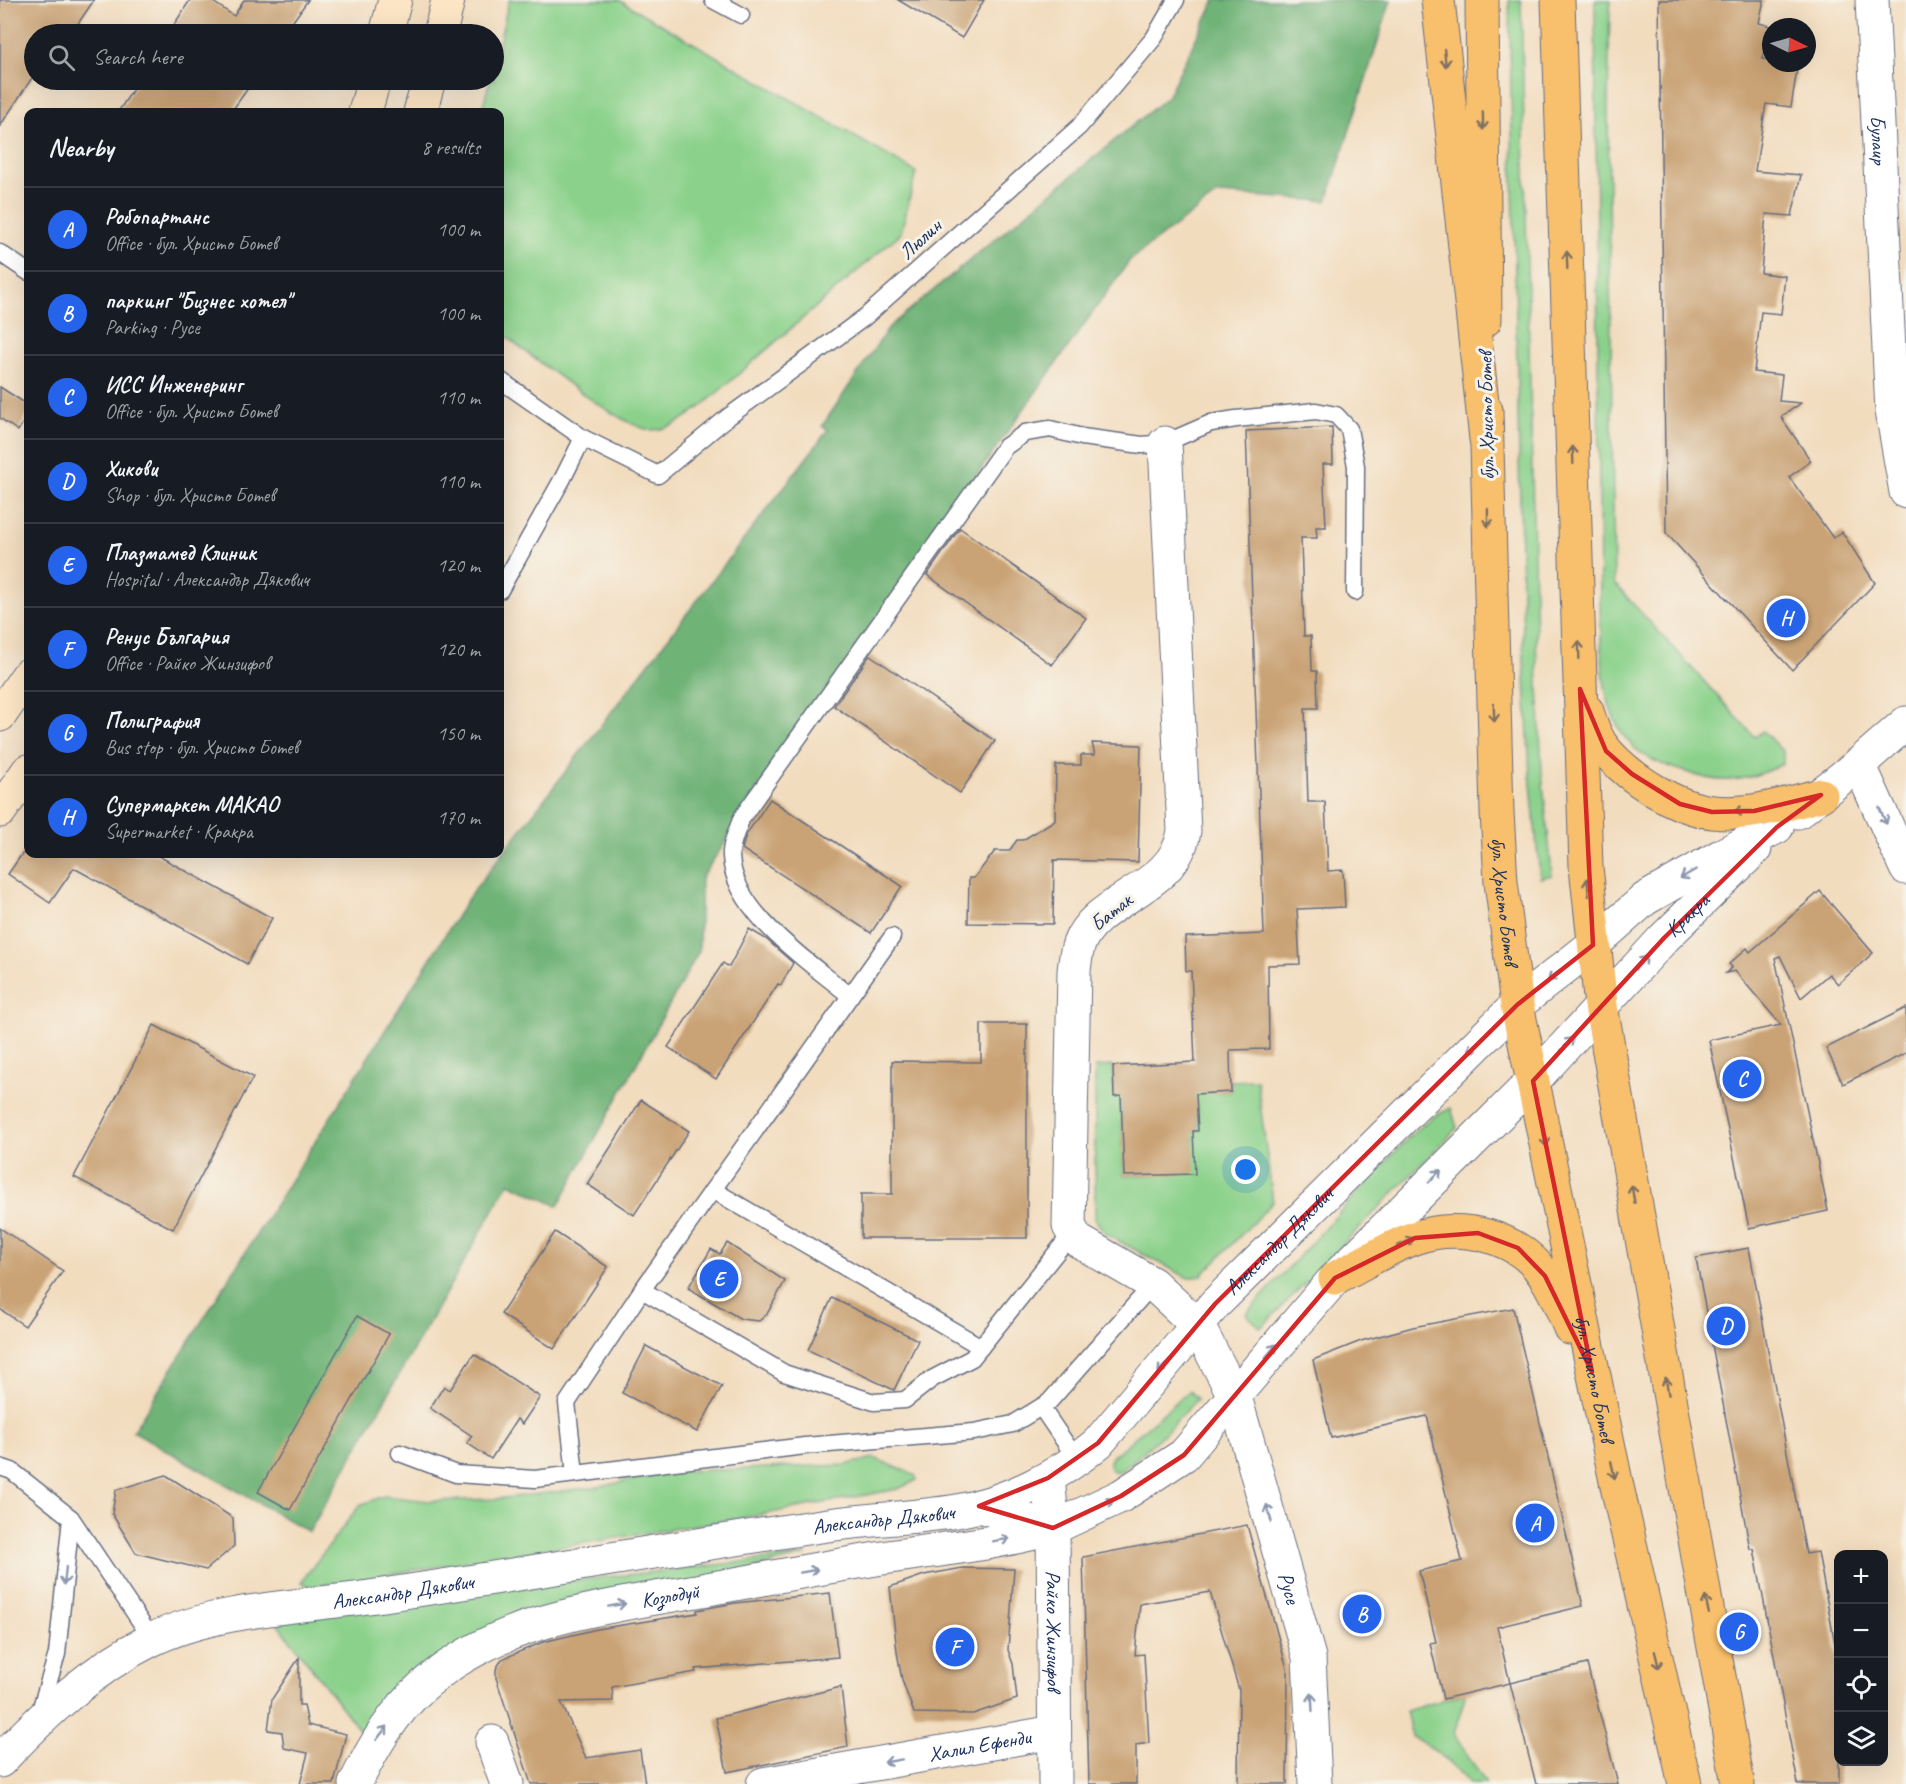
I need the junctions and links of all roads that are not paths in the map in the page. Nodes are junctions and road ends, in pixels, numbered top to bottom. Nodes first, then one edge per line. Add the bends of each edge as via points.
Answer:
1 (395, 0) edge
2 (448, 0) edge
3 (713, 0) edge
4 (1176, 0) edge
5 (1438, 0) edge
6 (1482, 0) edge
7 (1558, 0) edge
8 (1872, 0) edge
9 (741, 15) dead end
10 (389, 24) edge
11 (442, 24) edge
12 (371, 90) edge
13 (426, 90) edge
14 (365, 108) edge
15 (421, 108) edge
16 (0, 253) edge
17 (24, 269) edge
18 (504, 383) edge
19 (583, 438) junction
20 (1486, 439) junction
21 (1165, 443) junction
22 (1906, 492) edge
23 (504, 583) edge
24 (1355, 592) dead end
25 (24, 681) edge
26 (1580, 689) junction
27 (0, 715) edge
28 (1906, 723) edge
29 (1859, 764) junction
30 (24, 777) edge
31 (1821, 795) junction
32 (0, 811) edge
33 (1777, 827) junction
34 (1906, 868) edge
35 (892, 937) dead end
36 (1593, 945) junction
37 (850, 996) junction
38 (1517, 1005) junction
39 (1601, 1006) junction
40 (1533, 1081) junction
41 (713, 1191) junction
42 (1072, 1233) junction
43 (1335, 1278) junction
44 (1153, 1284) junction
45 (642, 1290) junction
46 (1198, 1326) junction
47 (981, 1347) junction
48 (1592, 1372) junction
49 (1235, 1397) junction
50 (1041, 1407) junction
51 (400, 1453) dead end
52 (1077, 1460) junction
53 (0, 1467) edge
54 (574, 1474) junction
55 (1048, 1478) junction
56 (979, 1506) junction
57 (71, 1518) junction
58 (1053, 1528) junction
59 (152, 1640) junction
60 (1722, 1683) junction
61 (36, 1722) junction
62 (1054, 1732) junction
63 (492, 1742) dead end
64 (0, 1761) edge
65 (355, 1784) edge
66 (507, 1784) edge
67 (763, 1784) edge
68 (1055, 1784) edge
69 (1315, 1784) edge
70 (1685, 1784) edge
71 (1738, 1784) edge
72 (1754, 1784) edge

1 - 10 main road
2 - 11 main road
3 - 9 lane
4 - 19 lane, Люлин via 1154,38 1080,127 865,317 728,417 658,475
5 -> 20 main road
6 -> 20 main road, бул. Христо Ботев
26 -> 7 main road
8 - 22 street, Булаир via 1892,411
12 - 14 main road
13 - 15 main road
16 - 17 lane
18 - 19 lane
19 - 23 lane
20 -> 38 main road, бул. Христо Ботев via 1497,812 1502,892
21 - 24 lane via 1210,423 1316,411 1336,414 1349,429 1356,466
21 - 37 lane via 1128,443 1050,429 1025,433 1005,447 742,817 730,855 738,887 758,917
21 - 42 street, Батак via 1183,843 1172,864 1092,924 1079,942 1073,995 1068,1217
25 - 27 main road
31 -> 26 main road via 1754,811 1712,812 1680,804 1632,774 1606,751 1592,727
36 -> 26 main road via 1586,867
28 - 29 street, Кракра
29 - 31 street, Кракра
29 -> 34 street
30 - 32 main road
31 - 33 street, Кракра
33 -> 36 street, Кракра via 1645,899
39 -> 33 street, Кракра
35 - 37 lane
36 -> 38 street, Александър Дякович
36 - 39 main road
37 - 41 lane
38 - 40 main road, бул. Христо Ботев
38 -> 46 street, Александър Дякович via 1215,1304
40 -> 39 street
60 -> 39 main road
43 -> 40 street
40 -> 48 main road, бул. Христо Ботев
41 - 45 lane
41 - 47 lane
42 - 44 street via 1077,1240
42 - 47 lane
43 -> 48 main road via 1415,1238 1478,1233 1500,1240 1518,1248 1545,1276
49 -> 43 street
44 - 46 street
44 - 50 lane
45 - 47 lane via 784,1373 874,1402 905,1400 932,1379 962,1365
45 - 54 lane via 567,1403
46 - 49 street
46 -> 52 street, Александър Дякович via 1098,1443
48 -> 70 main road, бул. Христо Ботев
58 -> 49 street via 1121,1496 1184,1455
69 -> 49 street, Русе via 1309,1657
50 - 52 lane
50 - 54 lane via 1013,1424 974,1432 805,1446
51 - 54 lane via 456,1474 535,1479
52 - 55 street, Александър Дякович
53 - 57 lane via 12,1471
55 - 56 street, Александър Дякович
55 - 58 street, Райко Жинзифов
56 - 58 street
56 - 59 street, Александър Дякович via 267,1610 200,1624
57 - 59 lane
57 -> 61 lane via 57,1654
58 - 62 street, Райко Жинзифов
65 -> 58 street, Козлодуй via 378,1737 424,1685 465,1655 504,1635 559,1616
59 - 61 street, Александър Дякович via 91,1676
60 - 71 main road
60 - 72 street
61 - 64 street, Александър Дякович
62 -> 67 street, Халил Ефенди
62 - 68 street, Райко Жинзифов
63 - 66 street

